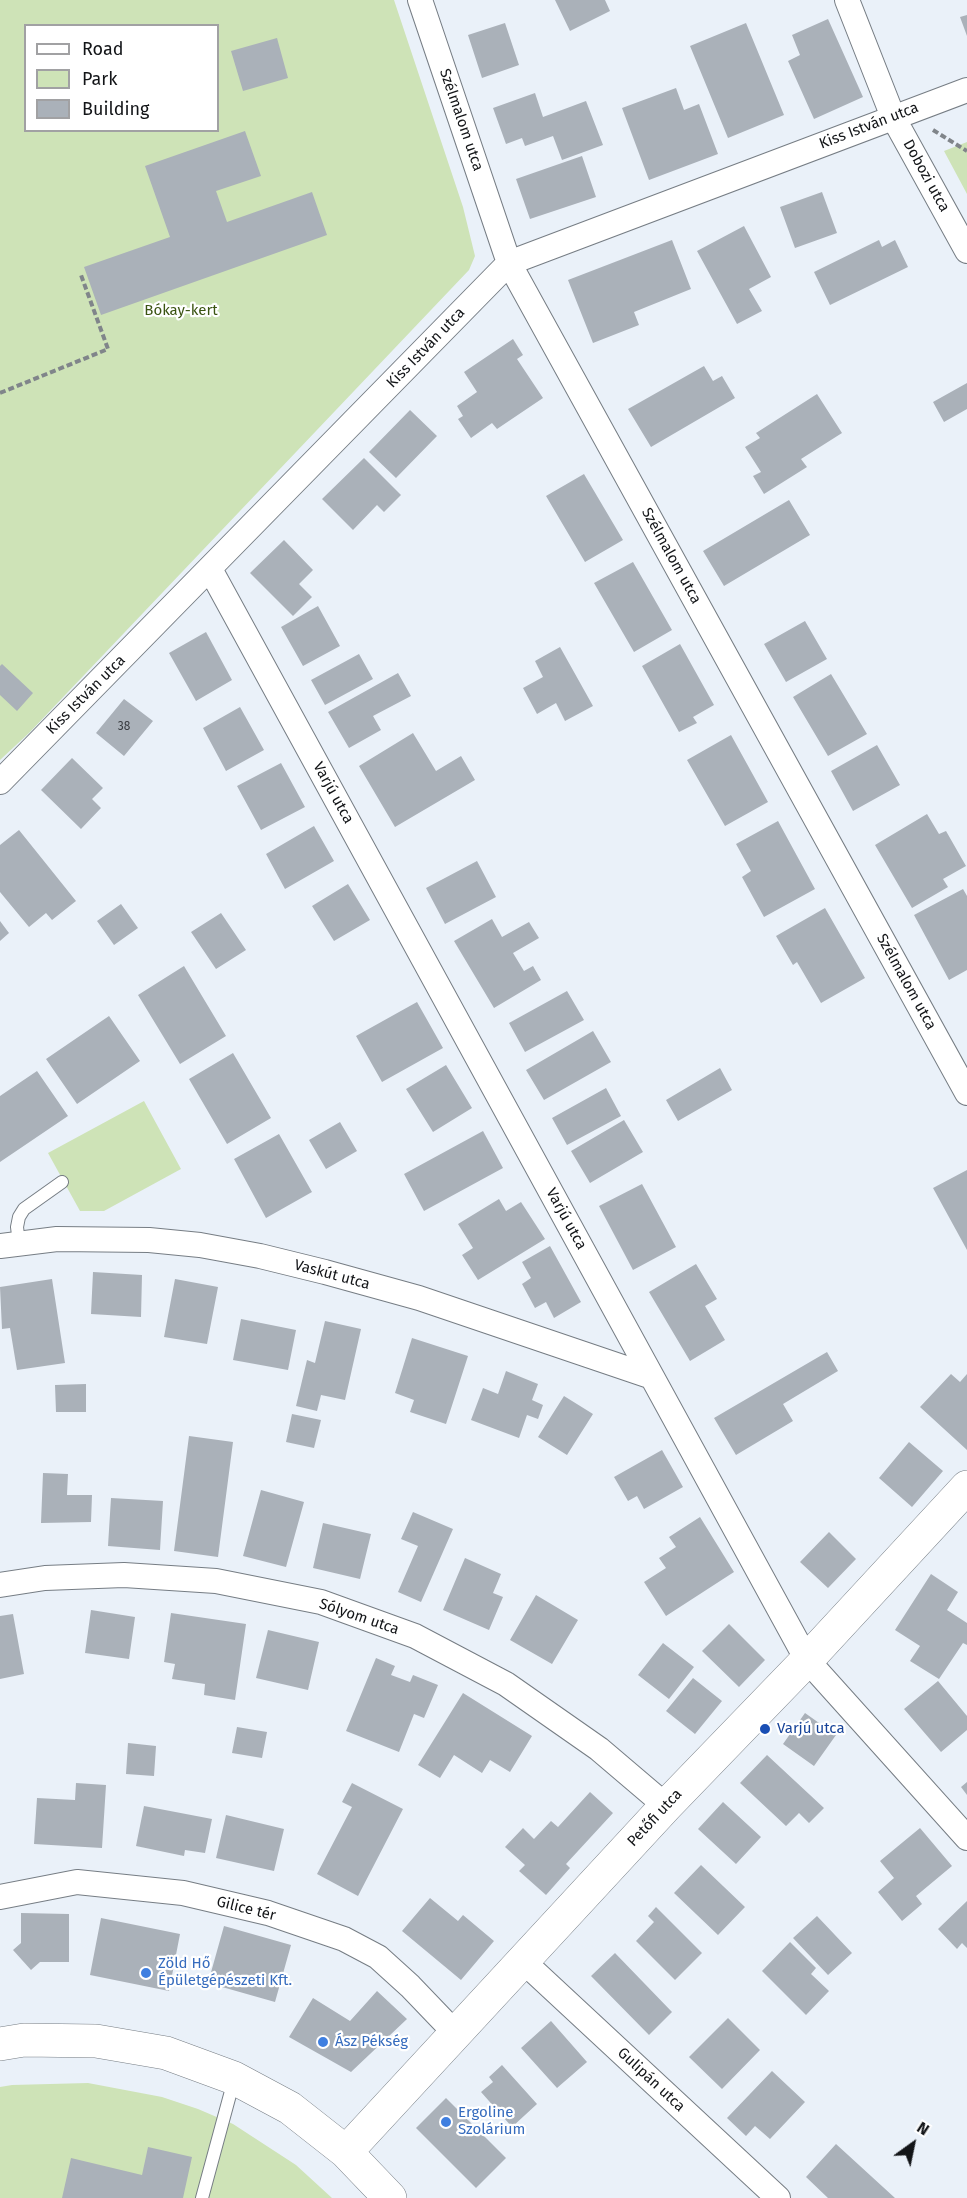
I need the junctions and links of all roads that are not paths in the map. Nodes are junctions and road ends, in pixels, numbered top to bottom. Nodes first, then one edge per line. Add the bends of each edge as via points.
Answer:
1 (420, 0) edge
2 (847, 0) edge
3 (967, 90) edge
4 (894, 117) junction
5 (967, 251) edge
6 (509, 263) junction
7 (210, 569) junction
8 (0, 782) edge
9 (967, 1093) edge
10 (62, 1182) dead end
11 (10, 1245) edge
12 (652, 1377) junction
13 (967, 1487) edge
14 (0, 1585) edge
15 (807, 1660) junction
16 (666, 1806) junction
17 (967, 1838) edge
18 (0, 1897) edge
19 (524, 1962) junction
20 (456, 2034) junction
21 (0, 2044) edge
22 (234, 2078) junction
23 (346, 2152) junction
24 (202, 2198) edge
25 (390, 2198) edge
26 (778, 2198) edge

1 - 6 street, Szélmalom utca
2 - 4 street, Dobozi utca
3 - 4 street, Kiss István utca
4 - 5 street, Dobozi utca
4 - 6 street, Kiss István utca
6 - 7 street, Kiss István utca
6 - 9 street, Szélmalom utca
7 - 8 street, Kiss István utca
7 - 12 street, Varjú utca
10 - 11 lane via 24,1209
11 - 12 street, Vaskút utca via 57,1239 149,1240 260,1256 420,1298
12 - 15 street, Varjú utca
13 - 15 main road, Petőfi utca
14 - 16 street, Sólyom utca via 45,1578 124,1575 216,1581 321,1602 416,1636 506,1684 599,1749
15 - 16 main road, Petőfi utca
15 - 17 street, Varjú utca
16 - 19 main road, Petőfi utca
18 - 20 street, Gilice tér via 77,1882 183,1893 268,1913 344,1939 378,1958
19 - 20 main road, Petőfi utca
19 - 26 street, Gulipán utca
20 - 23 main road, Petőfi utca
21 - 22 main road via 24,2040 96,2041 166,2054
22 - 23 main road via 290,2108
22 - 24 lane
23 - 25 main road

